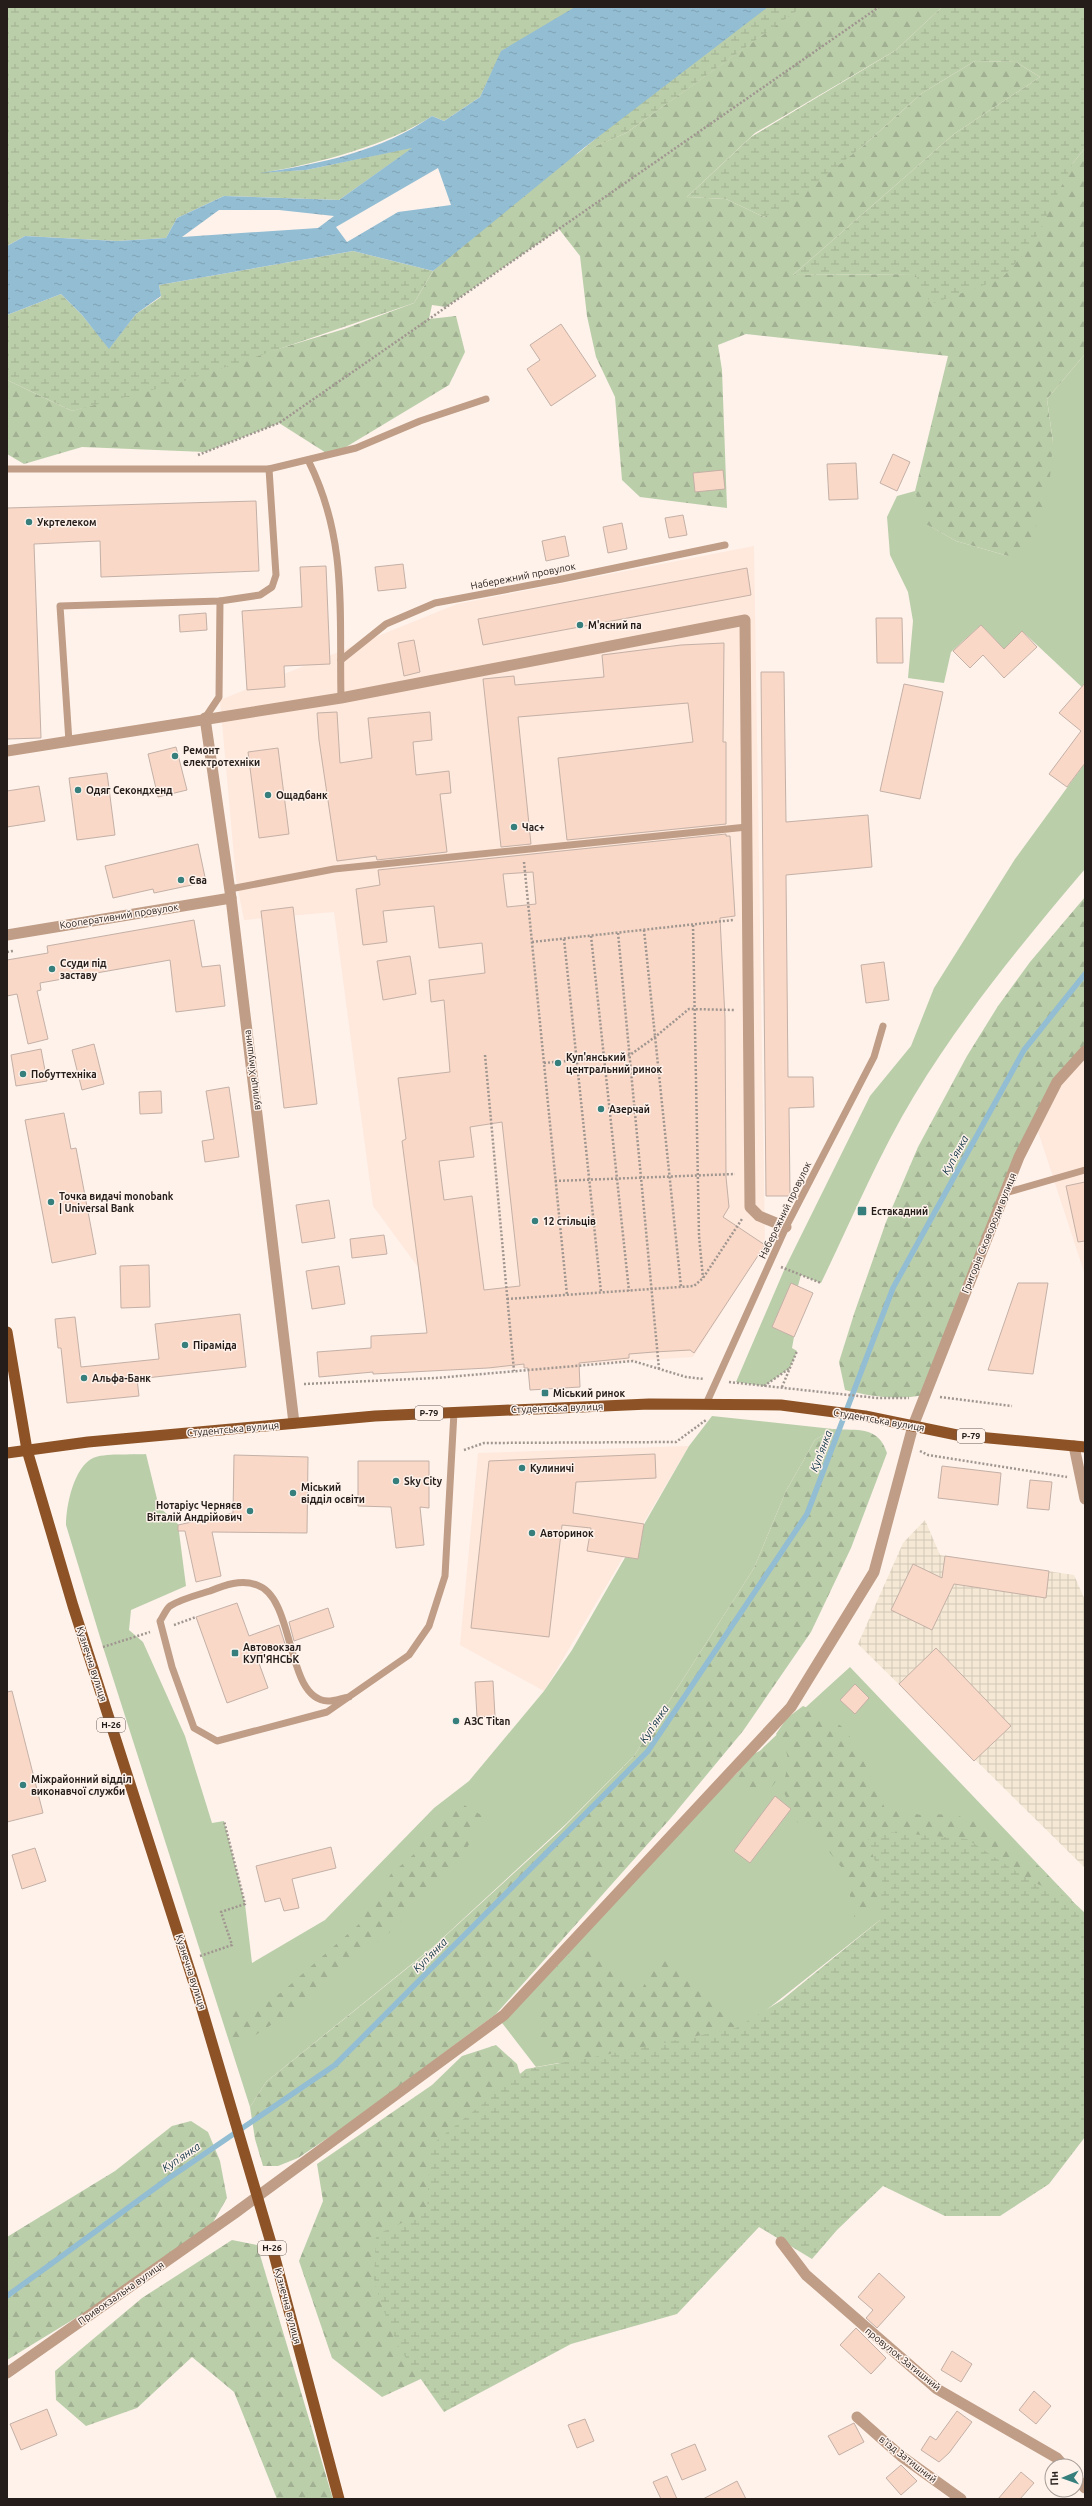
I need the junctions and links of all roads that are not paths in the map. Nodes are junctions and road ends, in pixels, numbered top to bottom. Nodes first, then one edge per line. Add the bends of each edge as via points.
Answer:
1 (486, 399) dead end
2 (309, 462) junction
3 (7, 469) edge
4 (269, 469) junction
5 (725, 545) dead end
6 (220, 601) junction
7 (340, 660) junction
8 (341, 698) junction
9 (205, 718) junction
10 (69, 742) junction
11 (7, 751) edge
12 (747, 827) junction
13 (231, 893) junction
14 (7, 935) edge
15 (883, 1026) dead end
16 (1085, 1051) edge
17 (1085, 1170) edge
18 (1005, 1193) junction
19 (786, 1228) junction
20 (7, 1332) edge
21 (706, 1404) junction
22 (454, 1412) junction
23 (294, 1423) junction
24 (913, 1426) junction
25 (908, 1445) joint
26 (1074, 1446) junction
27 (1085, 1447) edge
28 (27, 1450) junction
29 (7, 1452) edge
30 (1085, 1499) edge
31 (349, 1697) junction
32 (781, 2242) dead end
33 (7, 2373) edge
34 (857, 2417) dead end
35 (1056, 2458) edge
36 (339, 2499) edge
37 (961, 2499) edge

1 - 2 lane via 420,421 356,448
2 - 4 lane
2 - 7 lane via 323,489 340,572
3 - 4 lane
4 - 6 lane via 276,575 272,587 260,595
5 - 7 lane, Набережний провулок via 435,602 386,624
6 - 9 lane via 219,696
6 - 10 lane via 60,606
7 - 8 lane
8 - 9 street
8 - 12 street via 745,620
9 - 10 street
9 - 13 street, вулиця Хімушина
10 - 11 street
12 - 13 lane via 334,869
12 - 19 street via 750,1207 759,1216
13 - 14 street, Кооперативний провулок
13 - 23 street, вулиця Хімушина
15 - 19 lane, Набережний провулок via 874,1057
16 - 18 street, Григорія Сковороди вулиця via 1057,1082 1019,1157
17 - 18 lane
18 - 24 street, Григорія Сковороди вулиця
19 - 21 lane, Набережний провулок
20 - 28 main road, Н-26
21 - 22 main road, Студентська вулиця / Р-79
21 - 24 main road, Студентська вулиця / Р-79 via 781,1405 833,1411
22 - 23 main road, Студентська вулиця / Р-79
22 - 31 lane via 445,1576 429,1626 408,1655
23 - 28 main road, Студентська вулиця / Р-79
24 - 25 street, Григорія Сковороди вулиця
24 - 26 main road, Студентська вулиця / Р-79 via 957,1435
25 - 33 street, Привокзальна вулиця via 874,1572 791,1707 504,2015 235,2213
26 - 27 main road, Студентська вулиця / Р-79
26 - 30 street
28 - 29 main road, Р-79
28 - 36 main road, Кузнечна вулиця / Н-26 via 73,1606 187,1960 271,2243
31 - 31 lane via 327,1712 217,1741 194,1728 172,1667 160,1621 169,1607 197,1595 234,1582 257,1585 270,1594 279,1611 304,1684 312,1695 327,1701
32 - 35 street, провулок Затишний via 806,2275 937,2389
34 - 37 street, в'їзд Затишний via 901,2456

